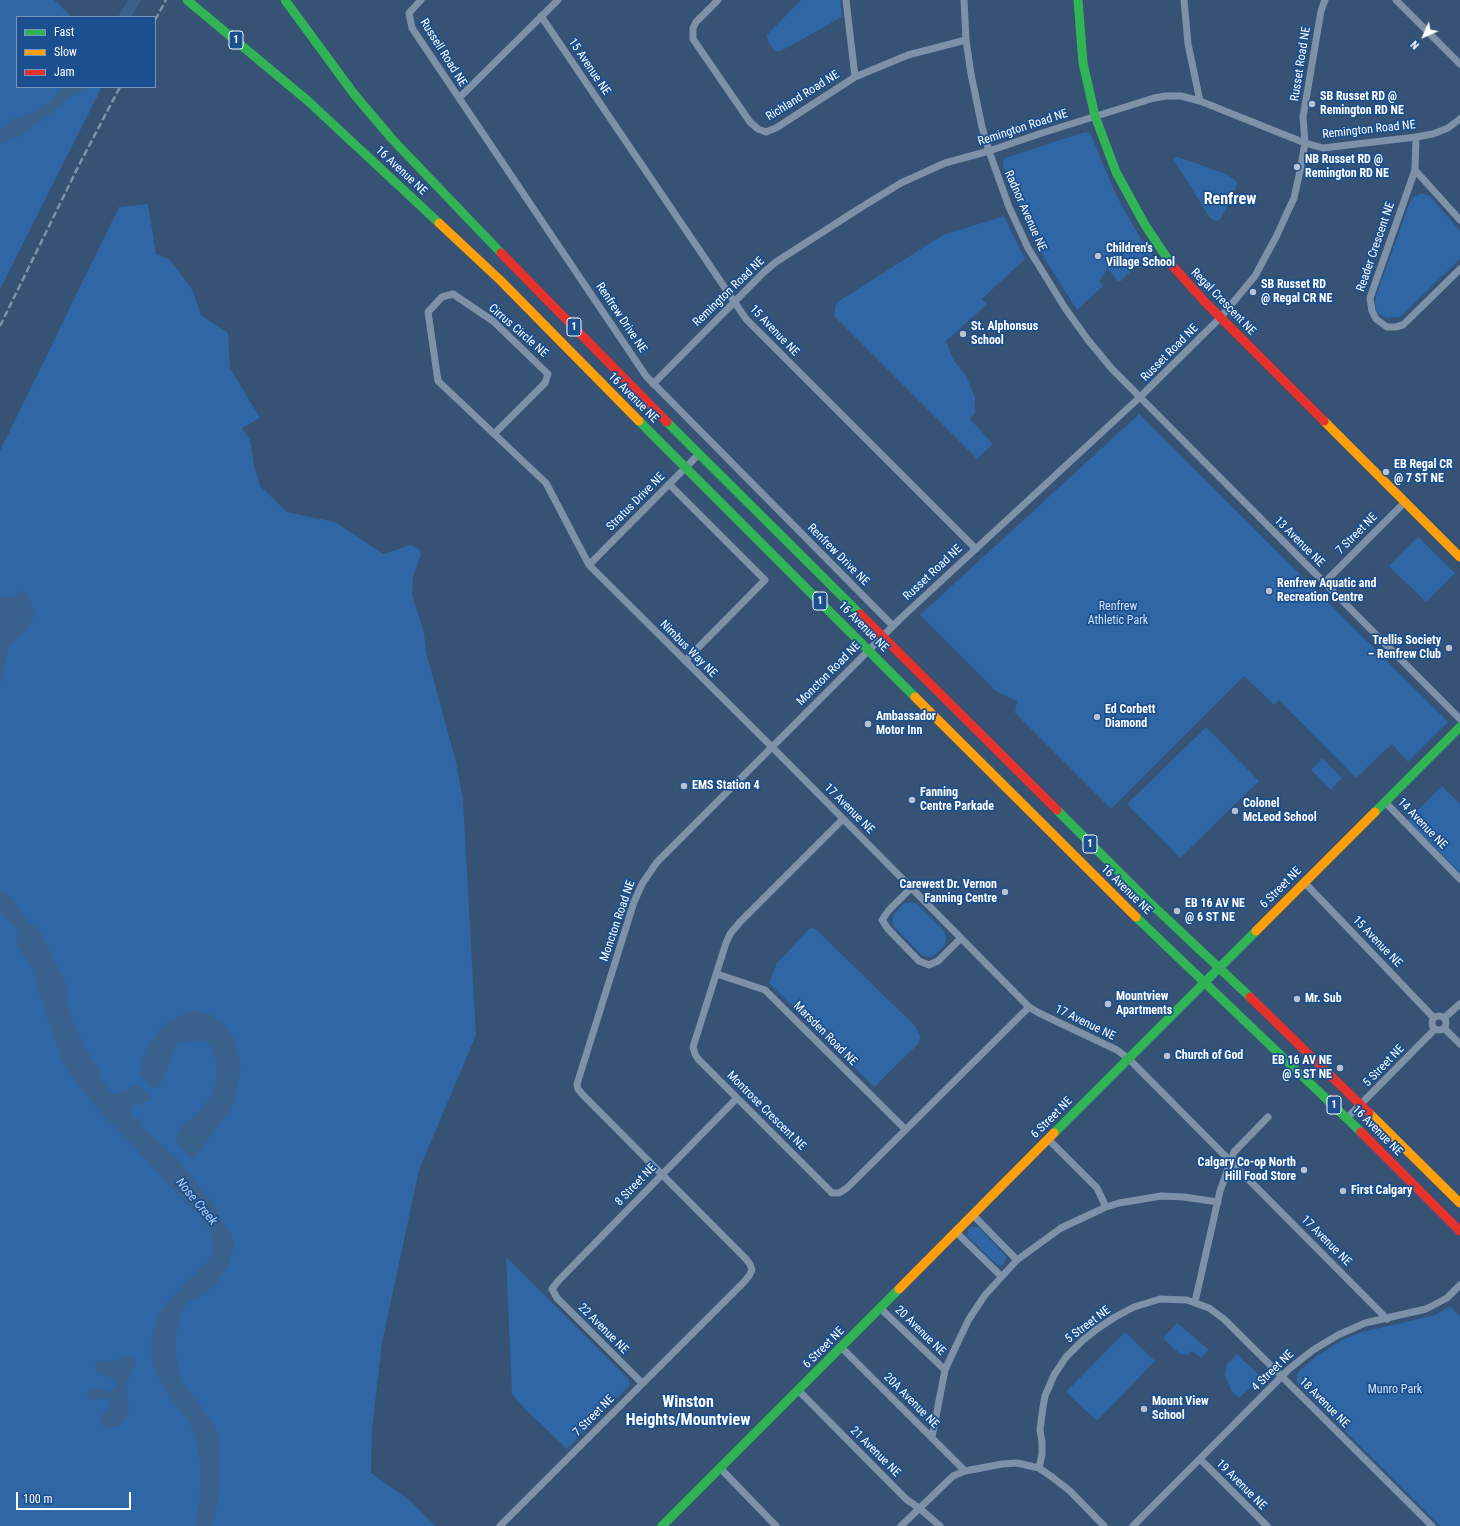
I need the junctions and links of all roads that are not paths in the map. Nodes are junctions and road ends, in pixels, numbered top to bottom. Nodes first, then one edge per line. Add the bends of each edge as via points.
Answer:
1 (188, 0) edge
2 (285, 0) edge
3 (421, 0) edge
4 (558, 0) edge
5 (718, 0) edge
6 (846, 0) edge
7 (964, 0) edge
8 (1078, 0) edge
9 (1184, 0) edge
10 (1325, 0) edge
11 (1396, 0) edge
12 (541, 16) junction
13 (966, 40) junction
14 (1460, 64) edge
15 (855, 77) junction
16 (459, 98) junction
17 (1200, 101) junction
18 (1095, 116) junction
19 (1460, 119) edge
20 (1416, 137) junction
21 (1305, 143) junction
22 (989, 151) junction
23 (1415, 170) junction
24 (1460, 220) edge
25 (1460, 269) edge
26 (734, 302) junction
27 (1220, 318) junction
28 (653, 384) junction
29 (1140, 397) junction
30 (494, 434) junction
31 (699, 454) junction
32 (685, 468) junction
33 (669, 484) junction
34 (1405, 502) junction
35 (976, 549) junction
36 (1460, 557) edge
37 (589, 565) junction
38 (1324, 582) junction
39 (893, 626) junction
40 (883, 636) junction
41 (869, 650) junction
42 (686, 661) junction
43 (1460, 719) edge
44 (1460, 727) edge
45 (772, 747) junction
46 (1385, 802) junction
47 (843, 819) junction
48 (1460, 879) edge
49 (1304, 882) junction
50 (911, 888) junction
51 (961, 938) junction
52 (1219, 968) junction
53 (717, 974) junction
54 (1205, 982) junction
55 (1460, 1004) edge
56 (1029, 1006) junction
57 (1434, 1018) junction
58 (1444, 1018) junction
59 (1444, 1028) junction
60 (1435, 1029) junction
61 (1460, 1044) edge
62 (1128, 1059) junction
63 (737, 1098) junction
64 (1361, 1105) junction
65 (1268, 1117) dead end
66 (1347, 1118) junction
67 (905, 1129) junction
68 (1048, 1139) junction
69 (1230, 1162) junction
70 (662, 1174) junction
71 (1218, 1202) junction
72 (1460, 1203) edge
73 (1106, 1207) junction
74 (972, 1215) junction
75 (1460, 1231) edge
76 (956, 1232) junction
77 (1017, 1260) junction
78 (1001, 1276) junction
79 (1460, 1285) edge
80 (552, 1289) joint
81 (1195, 1302) junction
82 (880, 1308) junction
83 (1387, 1318) junction
84 (841, 1347) junction
85 (945, 1370) junction
86 (1282, 1377) junction
87 (642, 1383) junction
88 (798, 1390) junction
89 (932, 1438) junction
90 (1200, 1459) junction
91 (720, 1468) junction
92 (1039, 1468) junction
93 (965, 1471) junction
94 (919, 1508) junction
95 (500, 1526) edge
96 (662, 1526) edge
97 (776, 1526) edge
98 (901, 1526) edge
99 (940, 1526) edge
100 (1104, 1526) edge
101 (1134, 1526) edge
102 (1267, 1526) edge
103 (1432, 1526) edge

1 - 32 main road, 16 Avenue NE / 1 via 308,100 500,280
2 - 31 main road, 16 Avenue NE / 1 via 350,89 392,139 466,218
3 - 16 street, Russell Road NE via 409,13 412,28
4 - 12 street
5 - 15 street, Richland Road NE via 696,22 693,39 750,122 758,129 766,132 776,128
6 - 15 street
7 - 13 street, Radnor Avenue NE
8 - 18 main road, Regal Crescent NE via 1083,63
9 - 17 street via 1188,44
10 - 21 street, Russet Road NE via 1303,117
11 - 14 street
12 - 16 street
12 - 26 street, 15 Avenue NE
13 - 15 street, Richland Road NE via 908,55
13 - 22 street, Radnor Avenue NE via 975,98
16 - 28 street, Renfrew Drive NE
17 - 18 street, Remington Road NE via 1181,96 1166,96
17 - 21 street, Remington Road NE
18 - 22 street, Remington Road NE
18 - 27 main road, Regal Crescent NE via 1116,172 1145,225 1168,260
19 - 20 street, Remington Road NE via 1448,128
20 - 21 street, Remington Road NE via 1323,148
20 - 23 street, Reader Crescent NE
21 - 27 street, Russet Road NE via 1294,198 1276,237 1255,276
22 - 26 street, Remington Road NE via 945,163 894,187 776,262
22 - 29 street, Radnor Avenue NE via 1009,207 1028,248 1050,286 1088,340
23 - 24 street
23 - 25 street, Reader Crescent NE via 1370,298 1376,319 1387,327 1403,325
26 - 28 street, Remington Road NE
26 - 35 street, 15 Avenue NE via 746,320
27 - 29 street, Russet Road NE
27 - 34 main road, Regal Crescent NE
28 - 39 street, Renfrew Drive NE
29 - 35 street, Russet Road NE
29 - 38 street, 13 Avenue NE
30 - 30 street, Cirrus Circle NE via 438,381 428,312 442,297 453,294 493,321 548,374 545,383
30 - 37 street, Cirrus Circle NE via 546,483
31 - 32 street, Stratus Drive NE
31 - 40 main road, 16 Avenue NE / 1
32 - 33 street, Stratus Drive NE
32 - 41 main road, 16 Avenue NE / 1
33 - 37 street, Stratus Drive NE
33 - 42 street via 765,580
34 - 36 main road, Regal Crescent NE
34 - 38 street, 7 Street NE
35 - 39 street, Russet Road NE
37 - 42 street, Nimbus Way NE
38 - 43 street, 13 Avenue NE
39 - 40 street, Russet Road NE
40 - 41 street, Moncton Road NE
40 - 52 main road, 16 Avenue NE / 1 via 1132,885
41 - 45 street, Moncton Road NE
41 - 54 main road, 16 Avenue NE / 1 via 1137,918
42 - 45 street, Nimbus Way NE
44 - 46 main road, 6 Street NE
45 - 47 street, 17 Avenue NE
45 - 70 street, Moncton Road NE via 646,876 634,902 578,1078 578,1089 583,1095
46 - 48 street, 14 Avenue NE
46 - 49 main road, 6 Street NE
47 - 50 street, 17 Avenue NE
47 - 53 street, Montrose Crescent NE via 735,928 728,938
49 - 52 main road, 6 Street NE
49 - 57 street, 15 Avenue NE
50 - 51 street, 17 Avenue NE
50 - 51 street via 882,920 919,960 928,965 938,960
51 - 56 street, 17 Avenue NE
52 - 54 main road, 6 Street NE
52 - 64 main road, 16 Avenue NE / 1
53 - 63 street, Montrose Crescent NE via 693,1047 695,1054
53 - 67 street, Marsden Road NE via 765,990
54 - 62 main road, 6 Street NE
54 - 66 main road, 16 Avenue NE / 1
55 - 58 street
56 - 62 street, 17 Avenue NE via 1116,1050
56 - 67 street, Montrose Crescent NE
57 - 58 street
57 - 60 street via 1432,1023
58 - 59 street
59 - 60 street
59 - 61 street
60 - 64 street, 5 Street NE
62 - 68 main road, 6 Street NE
62 - 69 street, 17 Avenue NE
63 - 67 street, Montrose Crescent NE via 832,1193 839,1193 847,1188
63 - 70 street, 8 Street NE
64 - 66 street, 5 Street NE
64 - 72 main road, 16 Avenue NE / 1
65 - 69 street via 1234,1152
66 - 75 main road, 16 Avenue NE / 1
68 - 73 street via 1097,1188
68 - 74 main road, 6 Street NE
69 - 71 street
69 - 83 street, 17 Avenue NE
70 - 80 street, 8 Street NE
70 - 87 street, 7 Street NE via 746,1259 752,1270 743,1283
71 - 73 street via 1162,1196
71 - 81 street
73 - 77 street via 1061,1228
74 - 76 main road, 6 Street NE
74 - 77 street
76 - 78 street
76 - 82 main road, 6 Street NE
77 - 78 street
78 - 85 street via 985,1294 969,1319
79 - 83 street, 4 Street NE via 1447,1298 1430,1308
80 - 87 street, 22 Avenue NE via 557,1298
81 - 86 street, 18 Avenue NE via 1216,1312
81 - 92 street, 5 Street NE via 1169,1299 1143,1304 1115,1316 1074,1348 1054,1375 1045,1396 1041,1419 1042,1454
82 - 84 main road, 6 Street NE
82 - 85 street, 20 Avenue NE
83 - 86 street, 4 Street NE via 1365,1323 1332,1338 1301,1359
84 - 88 main road, 6 Street NE
84 - 89 street, 20A Avenue NE
85 - 89 street
86 - 90 street, 4 Street NE
86 - 103 street, 18 Avenue NE
87 - 95 street, 7 Street NE
88 - 91 main road, 6 Street NE
88 - 94 street, 21 Avenue NE via 906,1499
89 - 93 street, 20A Avenue NE
90 - 101 street, 4 Street NE
90 - 102 street, 19 Avenue NE
91 - 96 main road, 6 Street NE
91 - 97 street
92 - 93 street via 1010,1464
92 - 100 street via 1066,1488
93 - 94 street via 949,1479
94 - 98 street
94 - 99 street, 21 Avenue NE

